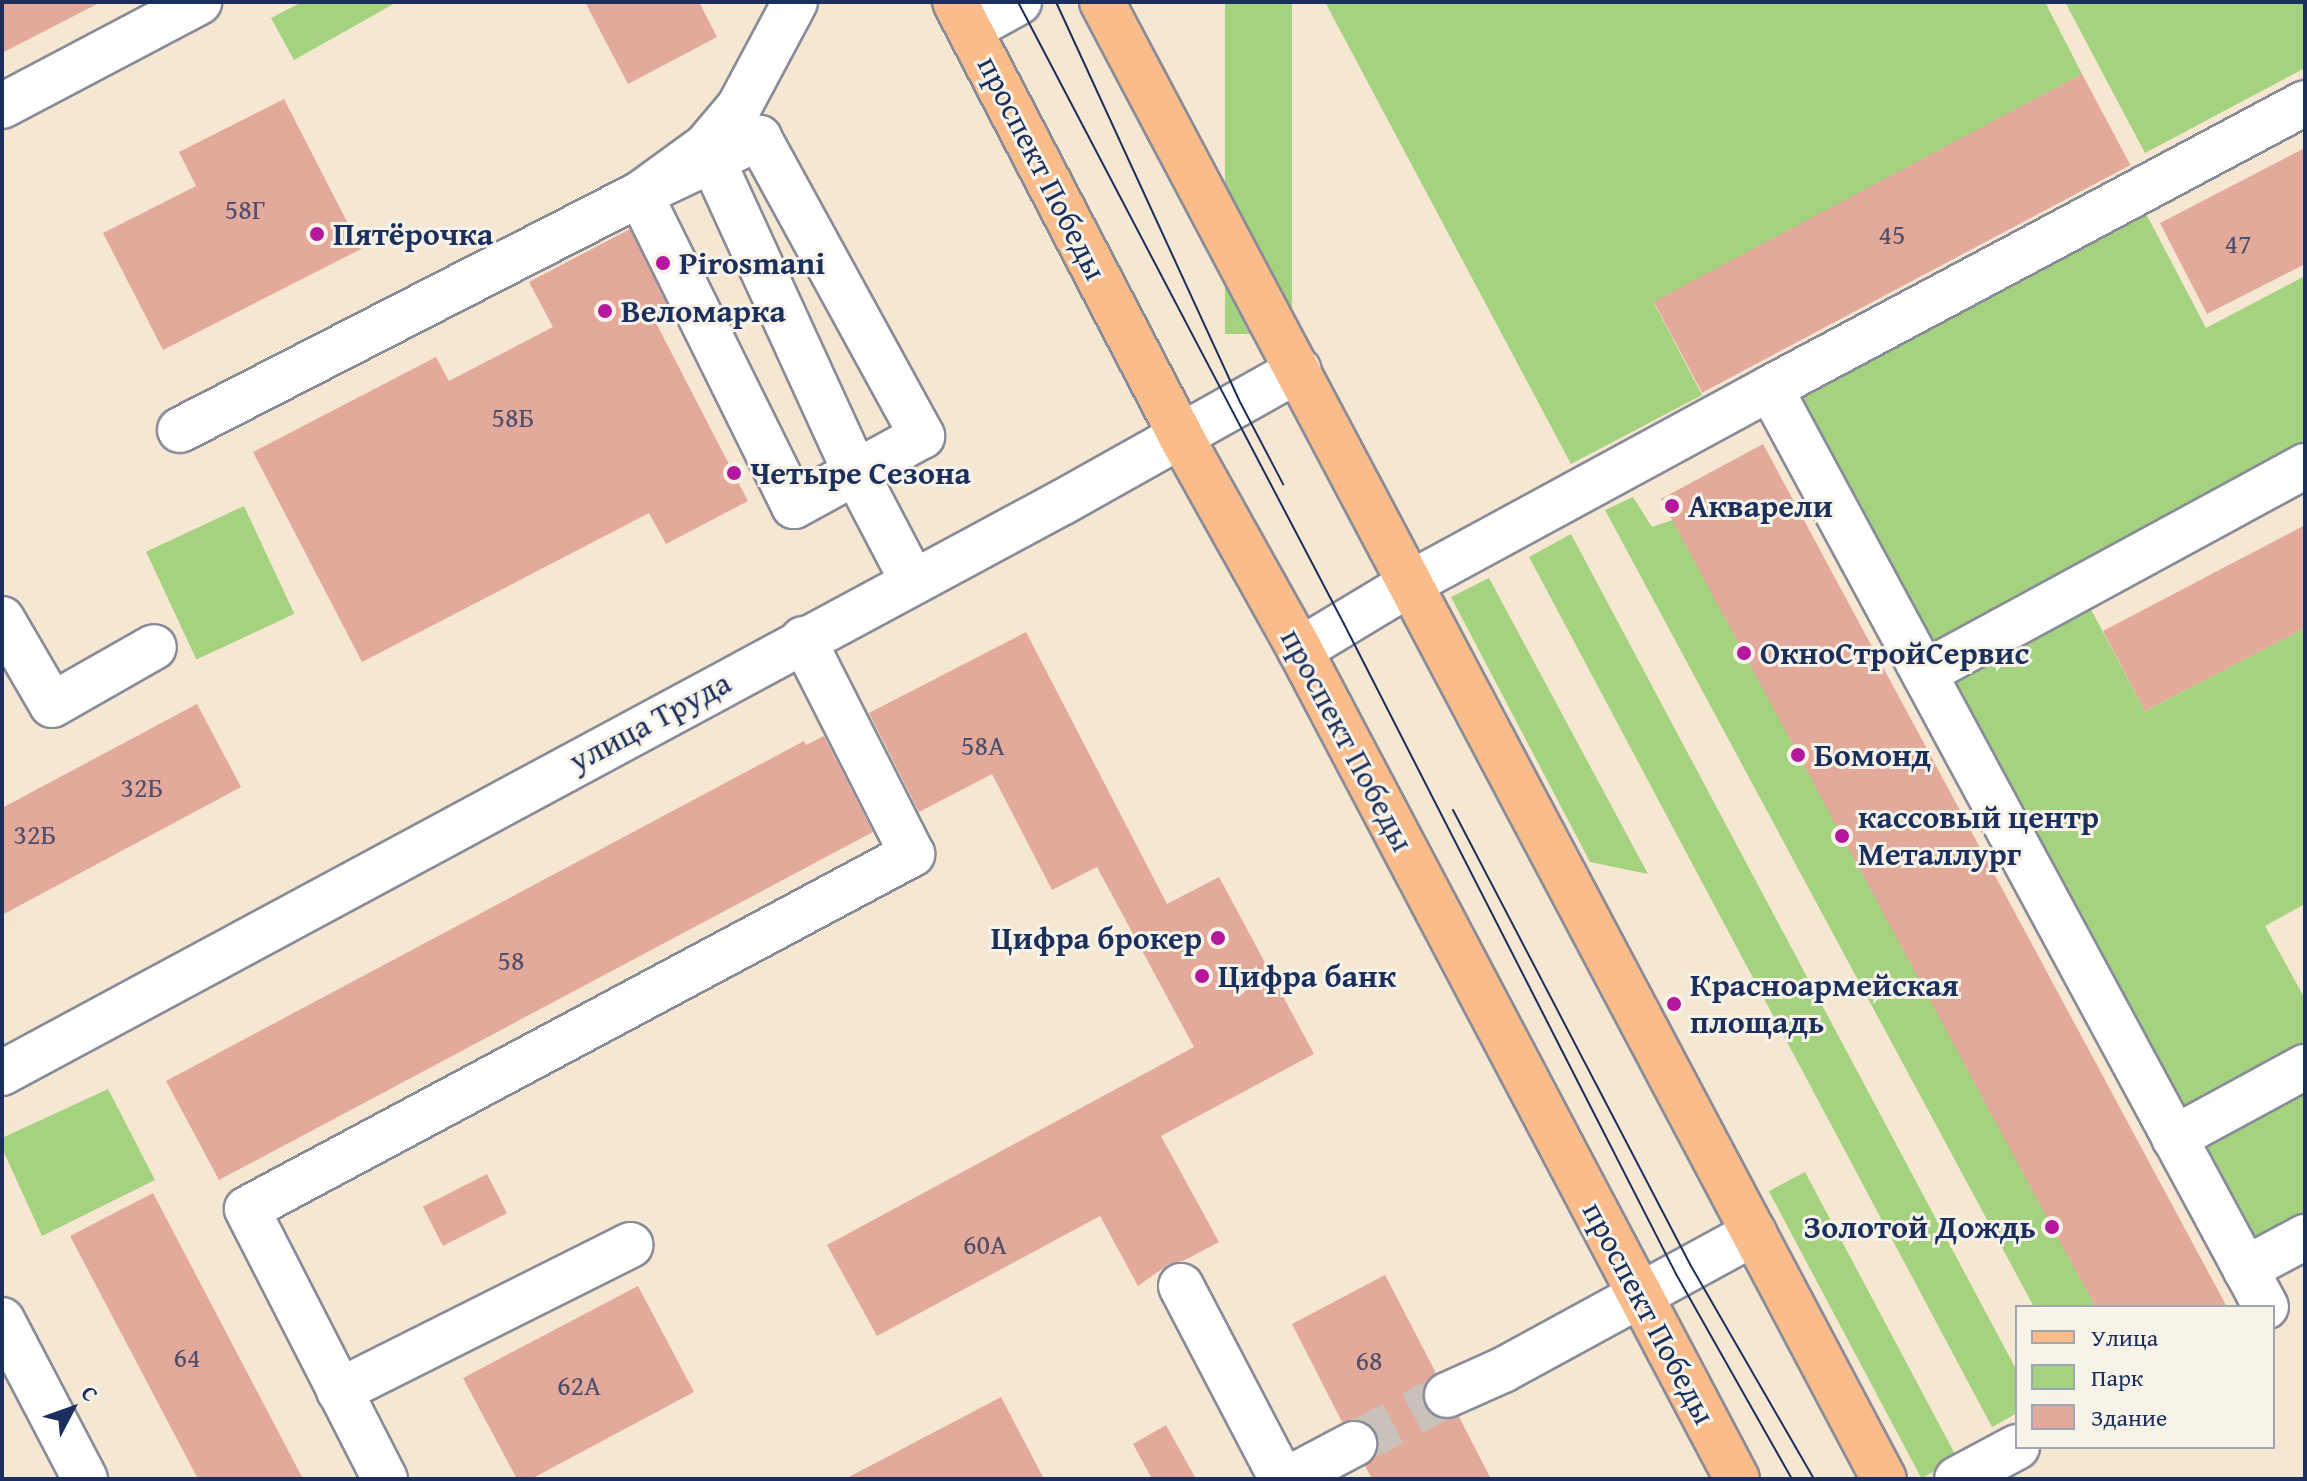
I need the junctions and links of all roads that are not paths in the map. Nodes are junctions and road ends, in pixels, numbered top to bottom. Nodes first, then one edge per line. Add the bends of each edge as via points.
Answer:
1 (199, 2) edge
2 (795, 2) edge
3 (1019, 2) edge
4 (1102, 2) edge
5 (962, 15) edge
6 (2305, 103) edge
7 (2, 106) edge
8 (709, 153) junction
9 (640, 194) junction
10 (1298, 370) junction
11 (1770, 388) junction
12 (180, 430) dead end
13 (1180, 435) junction
14 (2305, 466) edge
15 (855, 471) junction
16 (912, 580) junction
17 (1411, 583) junction
18 (2, 619) edge
19 (803, 639) junction
20 (154, 647) dead end
21 (1300, 650) junction
22 (1924, 673) junction
23 (2305, 1067) edge
24 (2, 1073) edge
25 (2174, 1138) junction
26 (1754, 1233) junction
27 (2305, 1237) edge
28 (631, 1245) dead end
29 (2245, 1269) junction
30 (1181, 1286) dead end
31 (1640, 1293) junction
32 (2265, 1305) edge
33 (6, 1338) edge
34 (339, 1391) junction
35 (1447, 1395) tunnel mouth
36 (1354, 1444) tunnel mouth
37 (2015, 1448) edge
38 (85, 1479) edge
39 (385, 1479) edge
40 (1285, 1479) edge
41 (1737, 1479) edge
42 (1884, 1479) edge
43 (1957, 1479) edge

1 - 7 street
2 - 8 street
3 - 5 street
4 - 10 main road
5 - 13 main road, проспект Победы
6 - 11 street
8 - 9 street
8 - 15 street
8 - 15 street via 759,138 922,436
9 - 12 street
9 - 15 street via 794,506
10 - 13 street, улица Труда
10 - 17 main road
11 - 17 street
11 - 22 street
13 - 16 street, улица Труда
13 - 21 main road, проспект Победы
14 - 22 street
15 - 16 street
16 - 19 street, улица Труда
17 - 21 street
17 - 26 main road
18 - 20 street via 52,705
19 - 24 street, улица Труда
19 - 34 street via 912,854 247,1209
21 - 31 main road, проспект Победы
22 - 25 street
23 - 25 street
25 - 29 street
26 - 31 street
26 - 42 main road
27 - 29 street
28 - 34 street
29 - 32 street
30 - 40 street
31 - 35 street via 1503,1370
31 - 41 main road, проспект Победы
33 - 38 street
34 - 39 street
36 - 40 street
37 - 43 street

